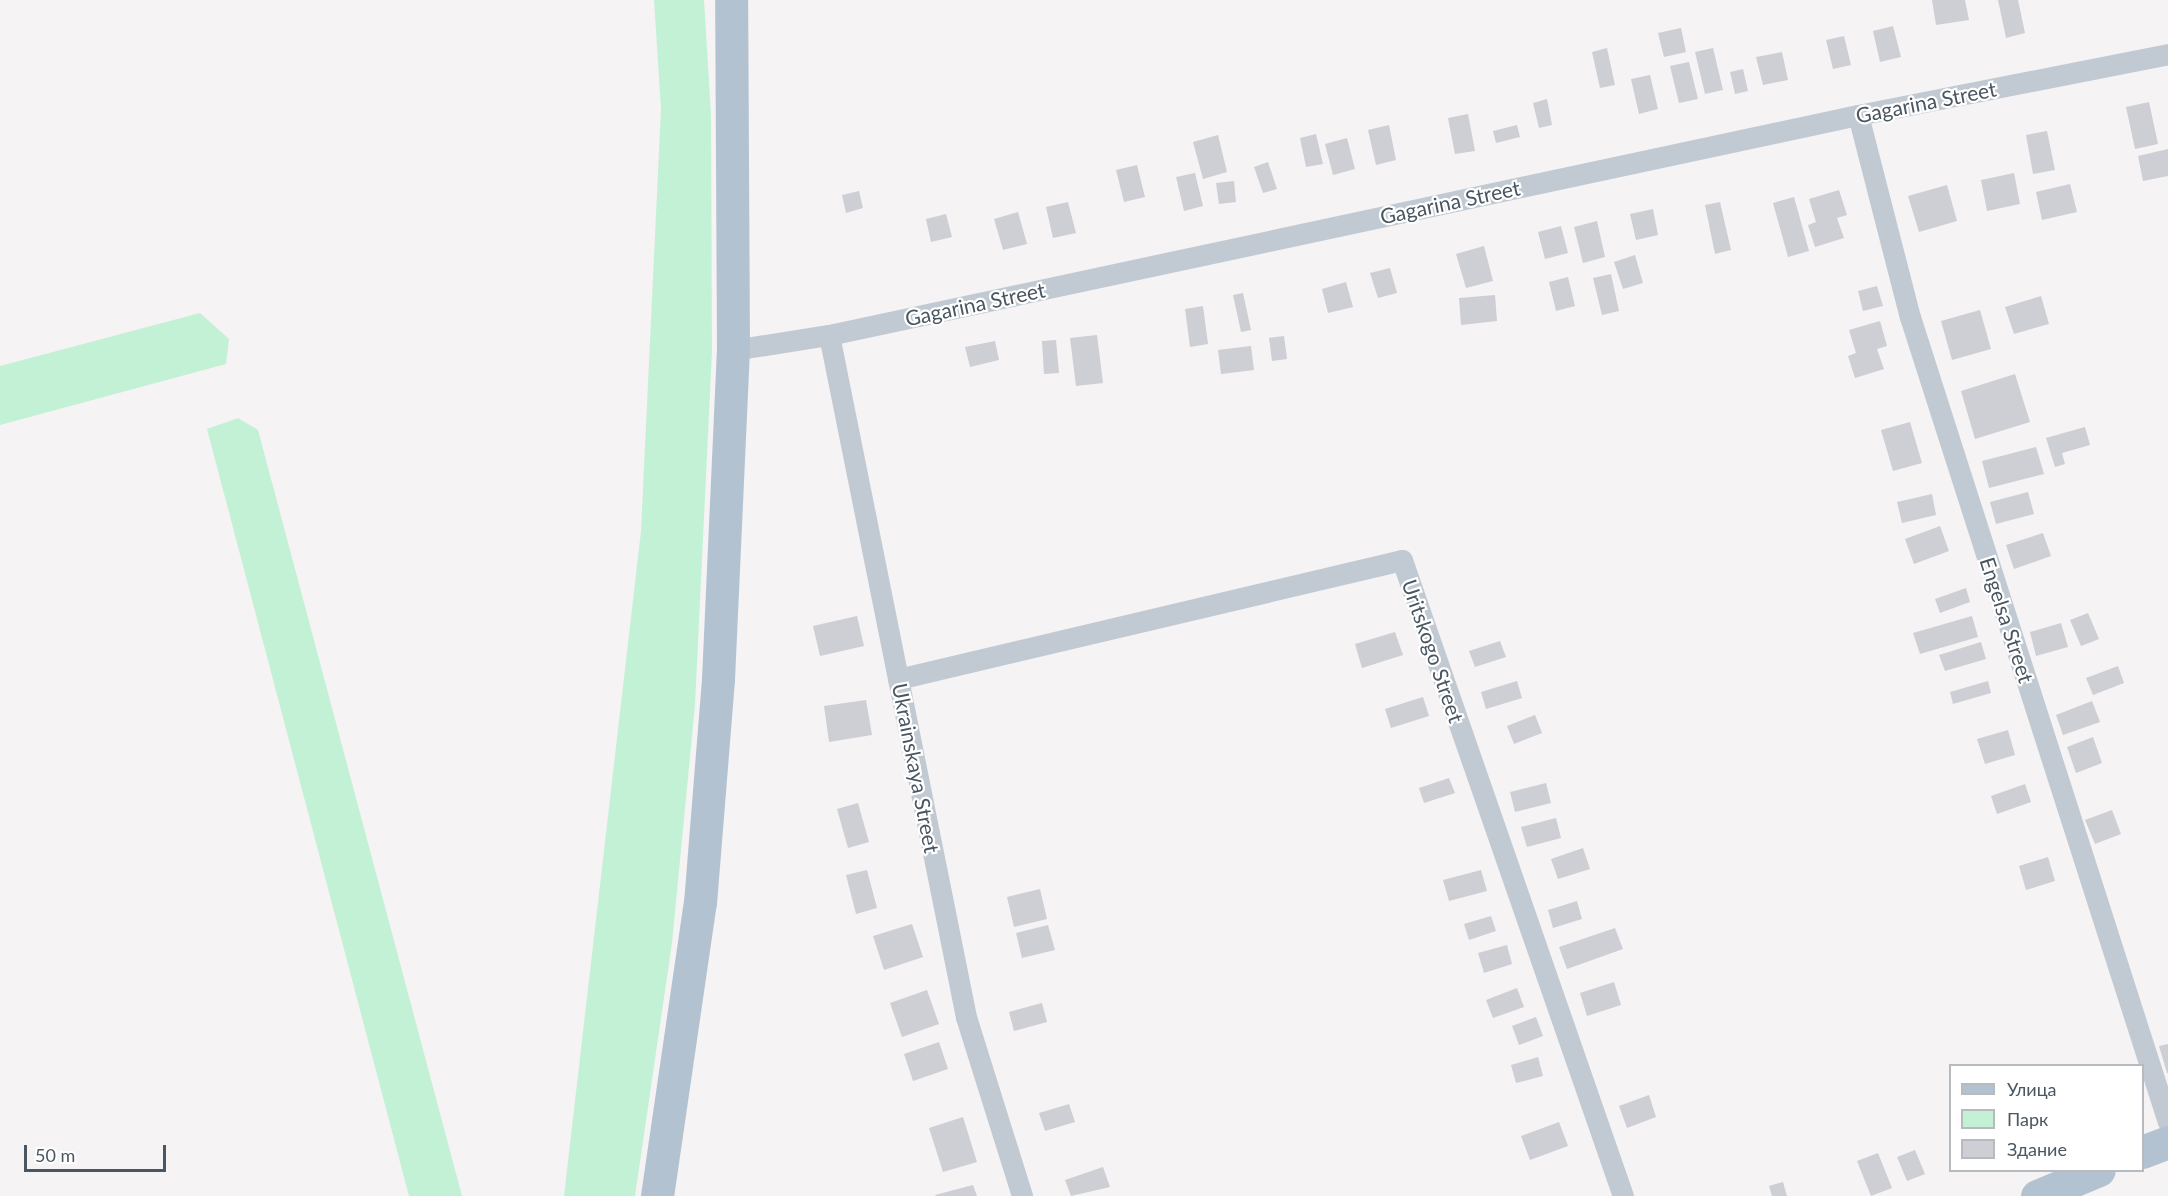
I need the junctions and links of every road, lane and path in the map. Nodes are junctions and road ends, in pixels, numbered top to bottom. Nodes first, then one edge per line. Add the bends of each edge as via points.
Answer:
1 (730, 0) edge
2 (2168, 54) edge
3 (1858, 115) junction
4 (829, 335) junction
5 (733, 350) junction
6 (898, 679) junction
7 (2168, 1122) edge
8 (2168, 1142) edge
9 (2144, 1151) edge
10 (2094, 1172) edge
11 (657, 1196) edge
12 (1022, 1196) edge
13 (1623, 1196) edge
14 (2037, 1196) edge

1 - 5 main road
2 - 3 street, Gagarina Street
3 - 4 street, Gagarina Street
3 - 7 street, Engelsa Street via 1910,317
4 - 5 street, Gagarina Street
4 - 6 street, Ukrainskaya Street
5 - 11 main road via 711,797 700,903
6 - 12 street, Ukrainskaya Street via 966,1017
6 - 13 street, Uritskogo Street via 1402,560
8 - 9 main road
10 - 14 main road

